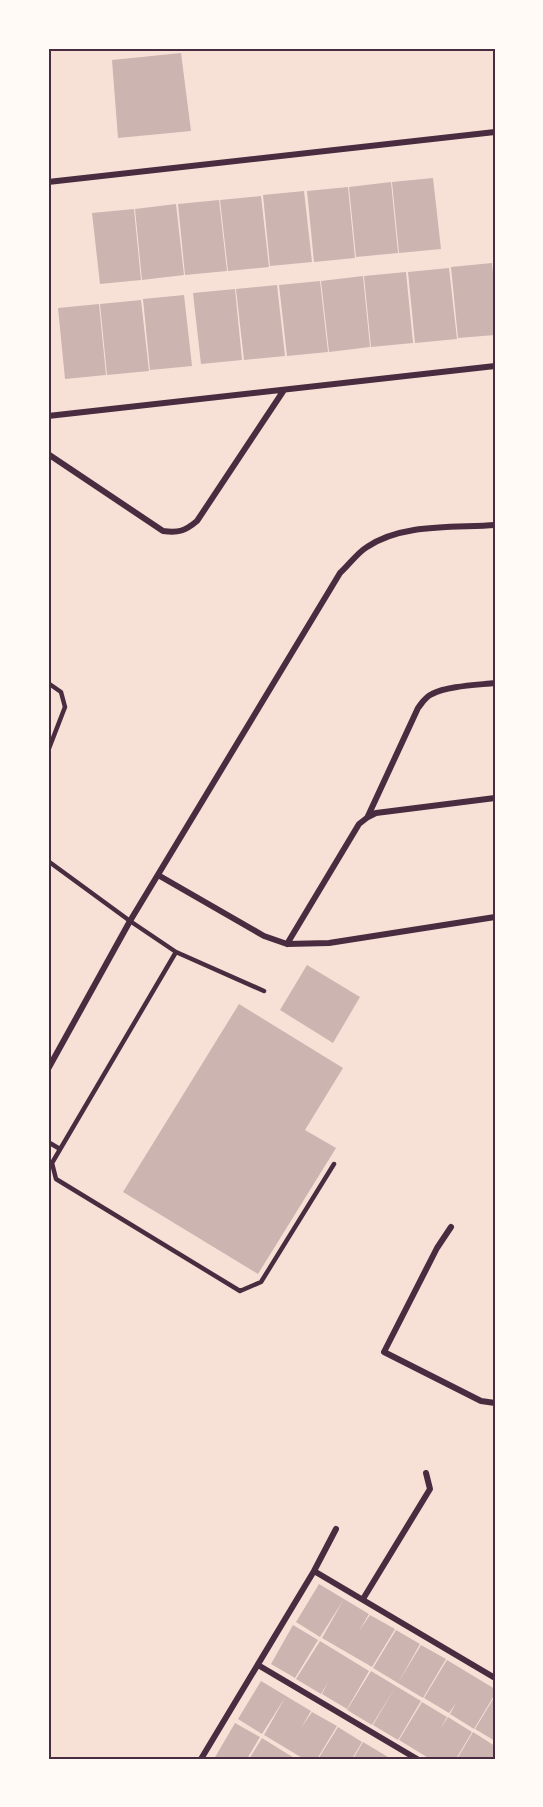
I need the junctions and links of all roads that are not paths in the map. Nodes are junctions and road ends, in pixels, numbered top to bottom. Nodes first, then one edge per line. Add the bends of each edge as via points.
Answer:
1 (495, 132) edge
2 (48, 182) edge
3 (495, 366) edge
4 (284, 390) junction
5 (48, 416) edge
6 (48, 454) edge
7 (495, 525) edge
8 (48, 683) edge
9 (495, 683) edge
10 (48, 751) edge
11 (495, 798) edge
12 (368, 817) junction
13 (48, 861) edge
14 (159, 875) junction
15 (495, 917) edge
16 (130, 921) junction
17 (287, 944) junction
18 (176, 952) junction
19 (264, 991) dead end
20 (48, 1069) edge
21 (48, 1142) edge
22 (60, 1149) junction
23 (334, 1164) dead end
24 (452, 1227) dead end
25 (495, 1403) edge
26 (426, 1473) dead end
27 (336, 1529) dead end
28 (314, 1570) junction
29 (363, 1599) junction
30 (258, 1665) junction
31 (495, 1678) edge
32 (201, 1759) edge
33 (417, 1759) edge

1 - 2 street
3 - 4 street
4 - 5 street
4 - 6 street via 197,521 177,533 164,531
7 - 14 street via 414,530 388,537 366,547 340,573
8 - 10 lane via 61,692 65,707
9 - 12 street via 443,690 424,699
11 - 12 street
12 - 17 street via 359,824
13 - 16 lane
14 - 16 street
14 - 17 street via 264,936
15 - 17 street via 329,943
16 - 18 lane
16 - 20 street
18 - 19 lane
18 - 22 lane
21 - 22 lane
22 - 23 lane via 52,1163 56,1179 240,1291 261,1282
24 - 25 street via 437,1248 384,1352 481,1401
26 - 29 street via 430,1489
27 - 28 street
28 - 29 street
28 - 30 street
29 - 31 street
30 - 32 street
30 - 33 street

